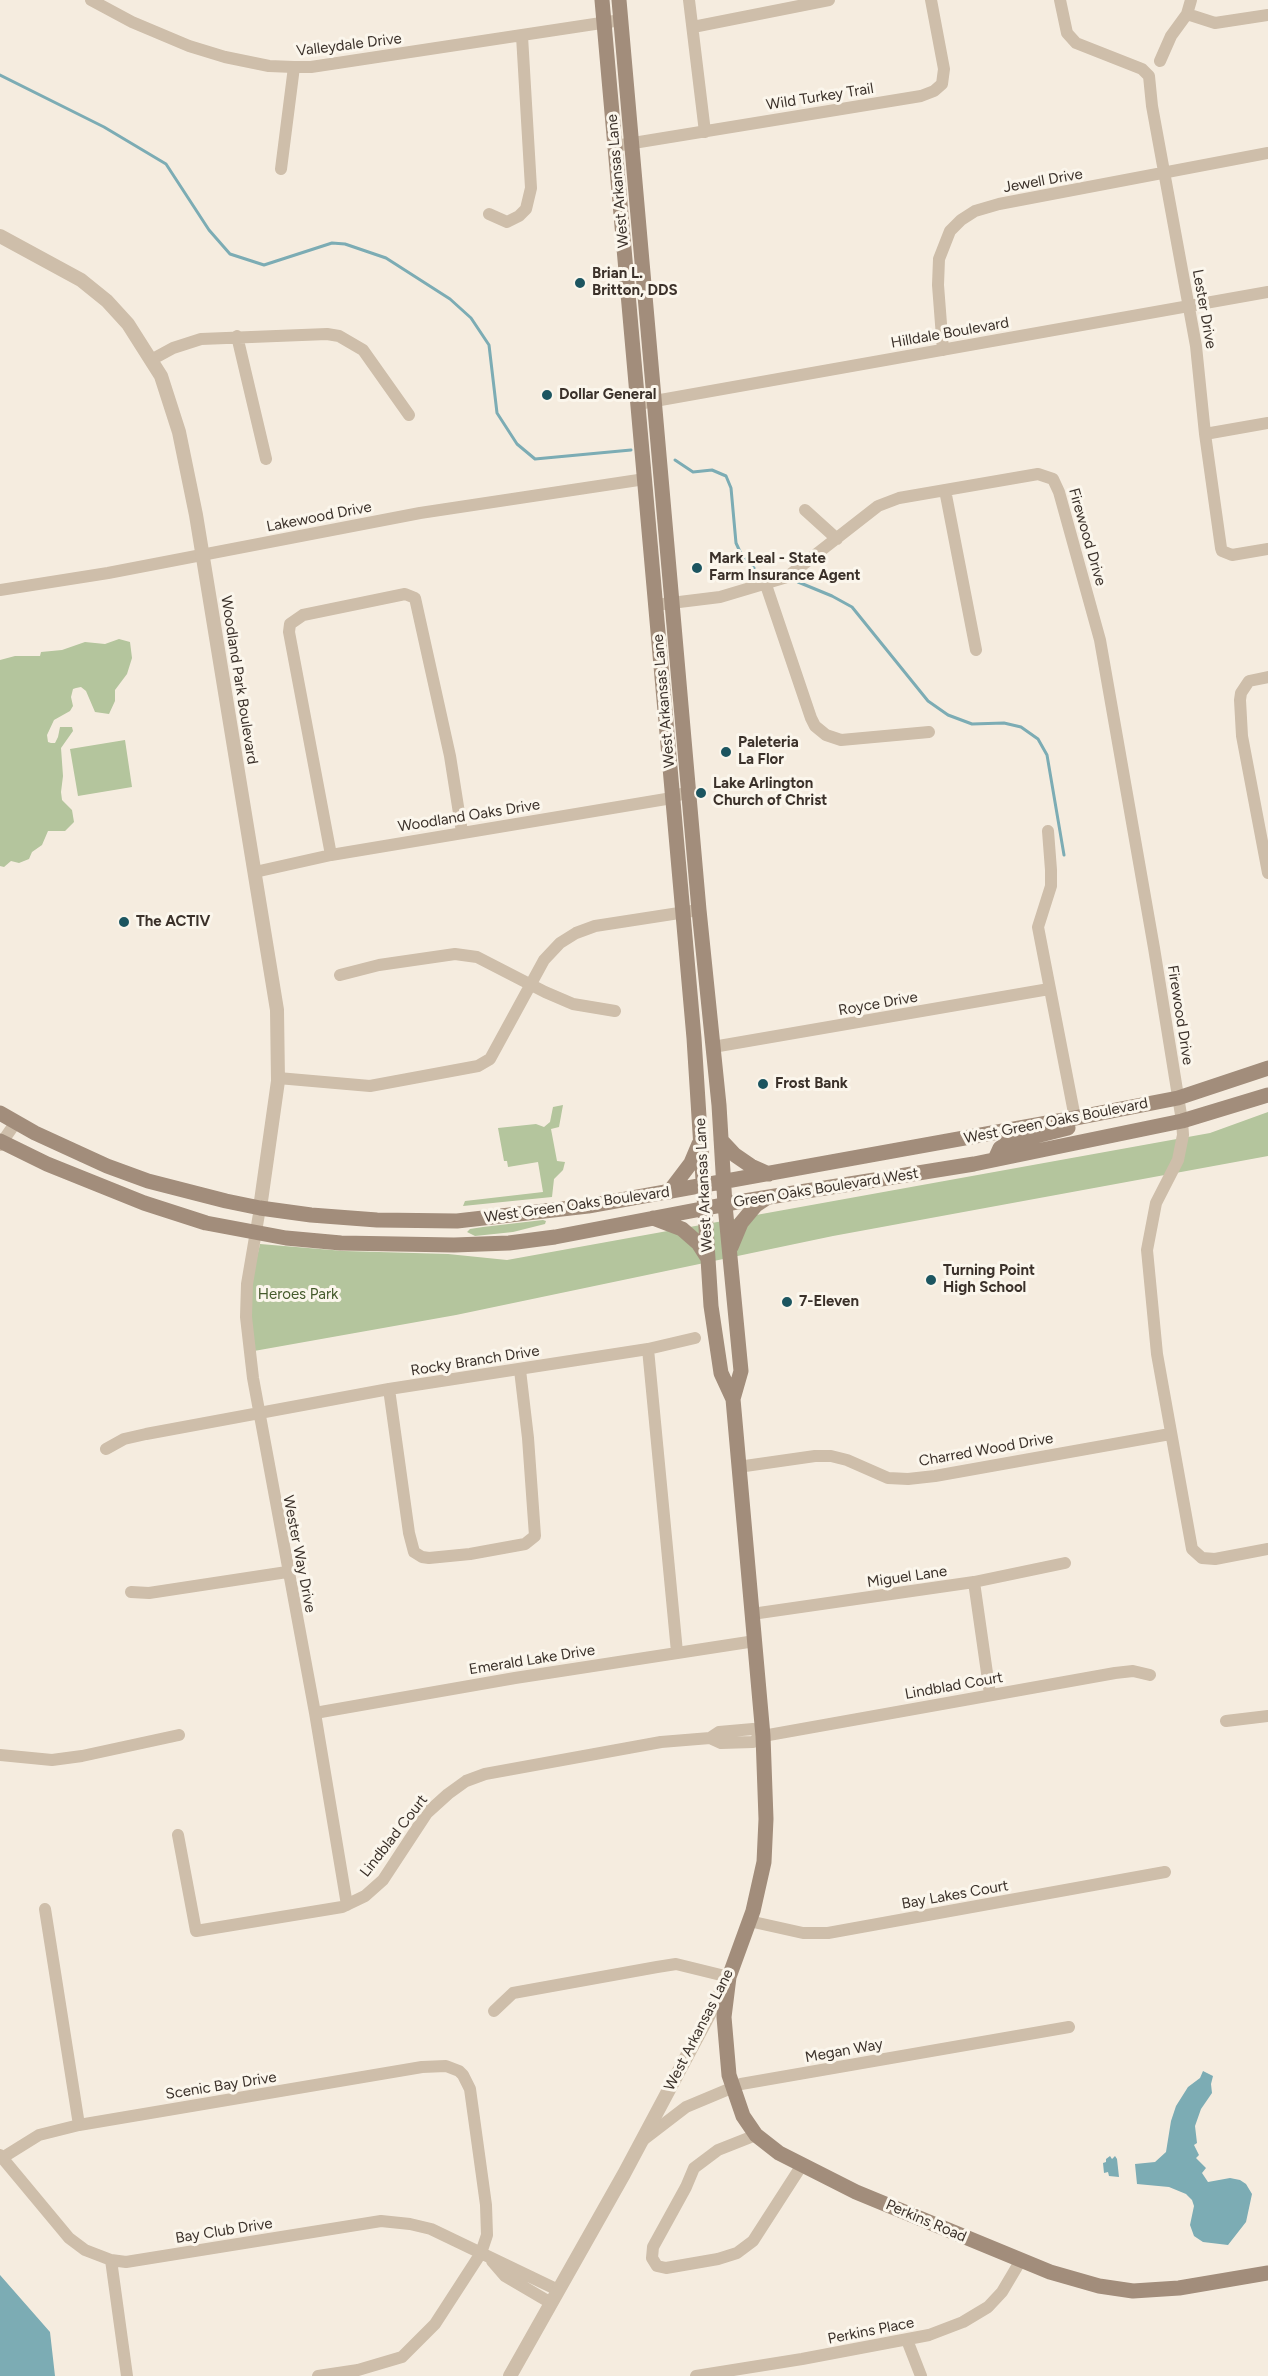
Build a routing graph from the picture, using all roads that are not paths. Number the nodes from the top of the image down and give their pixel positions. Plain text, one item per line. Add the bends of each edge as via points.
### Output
1 (91, 0) edge
2 (602, 0) edge
3 (619, 0) edge
4 (690, 0) edge
5 (829, 0) edge
6 (931, 0) edge
7 (1060, 0) edge
8 (1191, 0) edge
9 (1186, 14) junction
10 (1268, 15) edge
11 (621, 20) junction
12 (604, 22) junction
13 (693, 27) junction
14 (522, 36) junction
15 (1160, 61) dead end
16 (294, 67) junction
17 (705, 132) junction
18 (632, 143) junction
19 (615, 146) junction
20 (1268, 153) edge
21 (281, 169) dead end
22 (1165, 174) junction
23 (489, 214) dead end
24 (0, 236) edge
25 (1268, 292) edge
26 (1189, 307) junction
27 (237, 336) junction
28 (943, 350) junction
29 (151, 360) junction
30 (654, 401) junction
31 (638, 404) junction
32 (409, 415) dead end
33 (1268, 423) edge
34 (1205, 435) junction
35 (266, 459) dead end
36 (645, 479) junction
37 (945, 490) junction
38 (805, 510) dead end
39 (837, 538) junction
40 (1268, 549) edge
41 (202, 555) junction
42 (766, 585) junction
43 (0, 590) edge
44 (672, 603) junction
45 (656, 604) junction
46 (976, 650) dead end
47 (1268, 676) edge
48 (929, 732) dead end
49 (689, 790) junction
50 (672, 798) junction
51 (1263, 816) edge
52 (1048, 831) dead end
53 (462, 832) junction
54 (331, 855) junction
55 (255, 872) junction
56 (1268, 873) edge
57 (699, 910) junction
58 (682, 912) junction
59 (340, 975) dead end
60 (706, 979) junction
61 (689, 981) junction
62 (531, 985) junction
63 (1049, 989) junction
64 (615, 1011) dead end
65 (713, 1047) junction
66 (1268, 1068) edge
67 (278, 1078) junction
68 (1268, 1095) edge
69 (1178, 1098) junction
70 (0, 1113) edge
71 (1075, 1118) junction
72 (1182, 1121) junction
73 (16, 1122) junction
74 (721, 1140) junction
75 (700, 1141) junction
76 (1, 1142) edge
77 (995, 1159) junction
78 (769, 1174) junction
79 (724, 1182) junction
80 (705, 1185) junction
81 (669, 1192) junction
82 (766, 1198) junction
83 (725, 1205) junction
84 (260, 1208) junction
85 (705, 1208) junction
86 (653, 1218) junction
87 (457, 1221) junction
88 (254, 1233) junction
89 (454, 1245) junction
90 (730, 1256) junction
91 (708, 1260) junction
92 (695, 1338) dead end
93 (648, 1349) junction
94 (520, 1370) junction
95 (389, 1389) junction
96 (734, 1399) junction
97 (258, 1413) junction
98 (1170, 1434) junction
99 (106, 1449) dead end
100 (738, 1467) junction
101 (1268, 1549) edge
102 (1065, 1563) dead end
103 (287, 1572) junction
104 (974, 1582) junction
105 (130, 1592) dead end
106 (752, 1614) junction
107 (754, 1641) junction
108 (677, 1652) junction
109 (1150, 1675) dead end
110 (990, 1694) junction
111 (315, 1713) junction
112 (1268, 1716) edge
113 (1226, 1721) dead end
114 (179, 1735) dead end
115 (763, 1736) junction
116 (0, 1755) edge
117 (178, 1835) dead end
118 (1166, 1872) dead end
119 (347, 1905) junction
120 (45, 1909) dead end
121 (749, 1922) junction
122 (729, 1977) junction
123 (494, 2011) dead end
124 (1068, 2027) dead end
125 (733, 2087) junction
126 (79, 2125) junction
127 (756, 2135) junction
128 (640, 2142) junction
129 (1, 2156) edge
130 (802, 2165) junction
131 (485, 2255) junction
132 (111, 2260) junction
133 (1021, 2260) junction
134 (1268, 2273) edge
135 (558, 2290) junction
136 (551, 2303) junction
137 (907, 2340) junction
138 (514, 2375) edge
139 (127, 2376) edge
140 (318, 2376) edge
141 (696, 2376) edge
142 (921, 2376) edge

1 - 16 street, Valleydale Drive via 189,46 236,60
2 - 12 main road, West Arkansas Lane
3 - 11 main road, West Arkansas Lane
4 - 13 street
5 - 13 street
6 - 17 street, Wild Turkey Trail via 944,69 942,84 934,91
7 - 22 street, Lester Drive via 1067,33 1076,43 1142,69 1149,76
8 - 9 street
9 - 10 street via 1215,23
9 - 15 street
11 - 12 street, Valleydale Drive
11 - 18 main road, West Arkansas Lane
12 - 14 street, Valleydale Drive
12 - 19 main road, West Arkansas Lane
13 - 17 street
14 - 16 street, Valleydale Drive
14 - 23 street via 531,188 526,209 519,216 507,222
16 - 21 street
17 - 18 street, Wild Turkey Trail
18 - 19 street, Wild Turkey Trail
18 - 30 main road, West Arkansas Lane
19 - 31 main road, West Arkansas Lane
20 - 22 street, Jewell Drive
22 - 26 street, Lester Drive
22 - 28 street, Jewell Drive via 999,204 961,219 950,231 939,259
24 - 29 street, Woodland Park Boulevard via 81,280 107,301 128,324
25 - 26 street, Hilldale Boulevard
26 - 28 street, Hilldale Boulevard
26 - 34 street, Lester Drive
27 - 29 street via 184,343
27 - 32 street via 339,336 363,350
27 - 35 street
28 - 30 street, Hilldale Boulevard
29 - 41 street, Woodland Park Boulevard via 161,376 179,432
30 - 31 street, Hilldale Boulevard
30 - 44 main road, West Arkansas Lane
31 - 36 main road, West Arkansas Lane
33 - 34 street
34 - 40 street, Lester Drive via 1222,551 1232,555
36 - 41 street, Lakewood Drive via 420,513
36 - 45 main road, West Arkansas Lane
37 - 39 street via 878,506
37 - 46 street
37 - 69 street, Firewood Drive via 1038,474 1053,479 1059,492 1100,640
38 - 39 street
39 - 42 street via 787,577
41 - 43 street, Lakewood Drive
41 - 55 street, Woodland Park Boulevard
42 - 44 street via 720,597
42 - 48 street via 815,726 841,740
44 - 45 street
44 - 49 main road, West Arkansas Lane
45 - 50 main road, West Arkansas Lane
47 - 51 street via 1249,681 1240,700 1242,736
49 - 50 street, Woodland Oaks Drive
49 - 57 main road, West Arkansas Lane
50 - 53 street, Woodland Oaks Drive
50 - 58 main road, West Arkansas Lane
51 - 56 street
52 - 63 street via 1052,870 1038,927
53 - 54 street, Woodland Oaks Drive
53 - 54 street via 450,756 415,598 405,594 303,615 290,624
54 - 55 street, Woodland Oaks Drive
55 - 67 street, Woodland Park Boulevard via 277,1010
57 - 58 street
57 - 60 main road, West Arkansas Lane
58 - 61 main road, West Arkansas Lane
58 - 62 street via 595,926 576,933 544,960
59 - 62 street via 378,965 455,954 477,957
60 - 61 main road
60 - 65 main road, West Arkansas Lane
61 - 75 main road, West Arkansas Lane
62 - 64 street via 573,1004
62 - 67 street via 490,1059 478,1066 370,1086
63 - 65 street, Royce Drive
63 - 71 street
65 - 74 main road, West Arkansas Lane
66 - 69 main road, West Green Oaks Boulevard
67 - 84 street, Woodland Park Boulevard
68 - 72 main road, Green Oaks Boulevard West
69 - 71 main road, West Green Oaks Boulevard
69 - 72 street, Firewood Drive
70 - 73 main road, West Green Oaks Boulevard
71 - 77 main road via 1060,1131 1008,1143 1000,1148
71 - 78 main road, West Green Oaks Boulevard
72 - 77 main road, Green Oaks Boulevard West
72 - 98 street, Firewood Drive via 1184,1135 1178,1160 1156,1203 1147,1250
73 - 76 street
73 - 84 main road, West Green Oaks Boulevard via 107,1166 148,1181
74 - 78 main road via 735,1155
74 - 79 main road, West Arkansas Lane
75 - 80 main road, West Arkansas Lane
75 - 81 main road via 691,1163
76 - 88 main road, Green Oaks Boulevard West via 144,1203
77 - 82 main road, Green Oaks Boulevard West
78 - 79 main road, West Green Oaks Boulevard
79 - 80 main road, West Green Oaks Boulevard
79 - 83 main road, West Arkansas Lane
80 - 81 main road, West Green Oaks Boulevard
80 - 85 main road, West Arkansas Lane
81 - 87 main road, West Green Oaks Boulevard
82 - 83 main road, Green Oaks Boulevard West
82 - 90 main road via 741,1223
83 - 85 main road, Green Oaks Boulevard West
83 - 90 main road, West Arkansas Lane
84 - 87 main road, West Green Oaks Boulevard via 376,1220
84 - 88 street, Wester Way Drive
85 - 86 main road, Green Oaks Boulevard West
85 - 91 main road, West Arkansas Lane
86 - 89 main road, Green Oaks Boulevard West via 555,1237
86 - 91 main road via 682,1229 698,1243
87 - 89 main road
88 - 89 main road, Green Oaks Boulevard West via 341,1243
88 - 97 street, Wester Way Drive via 246,1317
90 - 96 main road, West Arkansas Lane via 741,1371
91 - 96 main road, West Arkansas Lane via 721,1374
92 - 93 street, Rocky Branch Drive
93 - 94 street, Rocky Branch Drive
93 - 108 street
94 - 95 street, Rocky Branch Drive
94 - 95 street via 535,1536 525,1544 470,1554 429,1558 416,1554 411,1544
95 - 97 street, Rocky Branch Drive
96 - 100 main road, West Arkansas Lane
97 - 99 street, Rocky Branch Drive via 124,1439
97 - 103 street, Wester Way Drive
98 - 100 street, Charred Wood Drive via 908,1479 888,1478 831,1456
98 - 101 street, Firewood Drive via 1192,1549 1202,1558 1215,1559
100 - 106 main road, West Arkansas Lane
102 - 104 street, Miguel Lane
103 - 105 street via 148,1593
103 - 111 street, Wester Way Drive
104 - 106 street, Miguel Lane
104 - 110 street
106 - 107 main road, West Arkansas Lane
107 - 108 street, Emerald Lake Drive
107 - 115 main road, West Arkansas Lane
108 - 111 street, Emerald Lake Drive
109 - 110 street, Lindblad Court via 1133,1671 1114,1673
110 - 115 street, Lindblad Court
111 - 119 street, Wester Way Drive
112 - 113 street
114 - 116 street via 52,1760
115 - 119 street, Lindblad Court via 753,1728 719,1732 710,1738 556,1760 466,1781 427,1813 383,1880
115 - 121 main road, West Arkansas Lane via 764,1862
117 - 119 street, Lindblad Court via 196,1931
118 - 121 street, Bay Lakes Court via 828,1933 802,1933
120 - 126 street
121 - 122 main road, West Arkansas Lane
122 - 123 street via 676,1964 513,1993
122 - 125 main road, Perkins Road via 724,2017
122 - 128 street, West Arkansas Lane
124 - 125 street, Megan Way
125 - 127 main road, Perkins Road via 743,2116
125 - 128 street, Megan Way via 686,2107
126 - 129 street, Scenic Bay Drive via 39,2135
126 - 131 street, Scenic Bay Drive via 422,2067 451,2068 464,2075 476,2124 487,2221
127 - 130 main road, Perkins Road
127 - 130 street via 718,2150 694,2168 653,2247 652,2258 657,2266 666,2268 737,2253 753,2241
128 - 135 street, West Arkansas Lane
129 - 132 street, Bay Club Drive via 69,2238 84,2250
130 - 133 main road, Perkins Road via 856,2192
131 - 132 street, Bay Club Drive via 430,2229 381,2222 126,2262
131 - 135 street, Bay Club Drive
131 - 136 street, Bay Club Drive via 505,2276
131 - 140 street via 435,2324 402,2357
132 - 139 street
133 - 134 main road, Perkins Road via 1099,2286 1133,2291 1179,2288
133 - 137 street, Perkins Place via 988,2307 963,2322
135 - 136 street, West Arkansas Lane
136 - 138 street, West Arkansas Lane
137 - 141 street, Perkins Place
137 - 142 street

